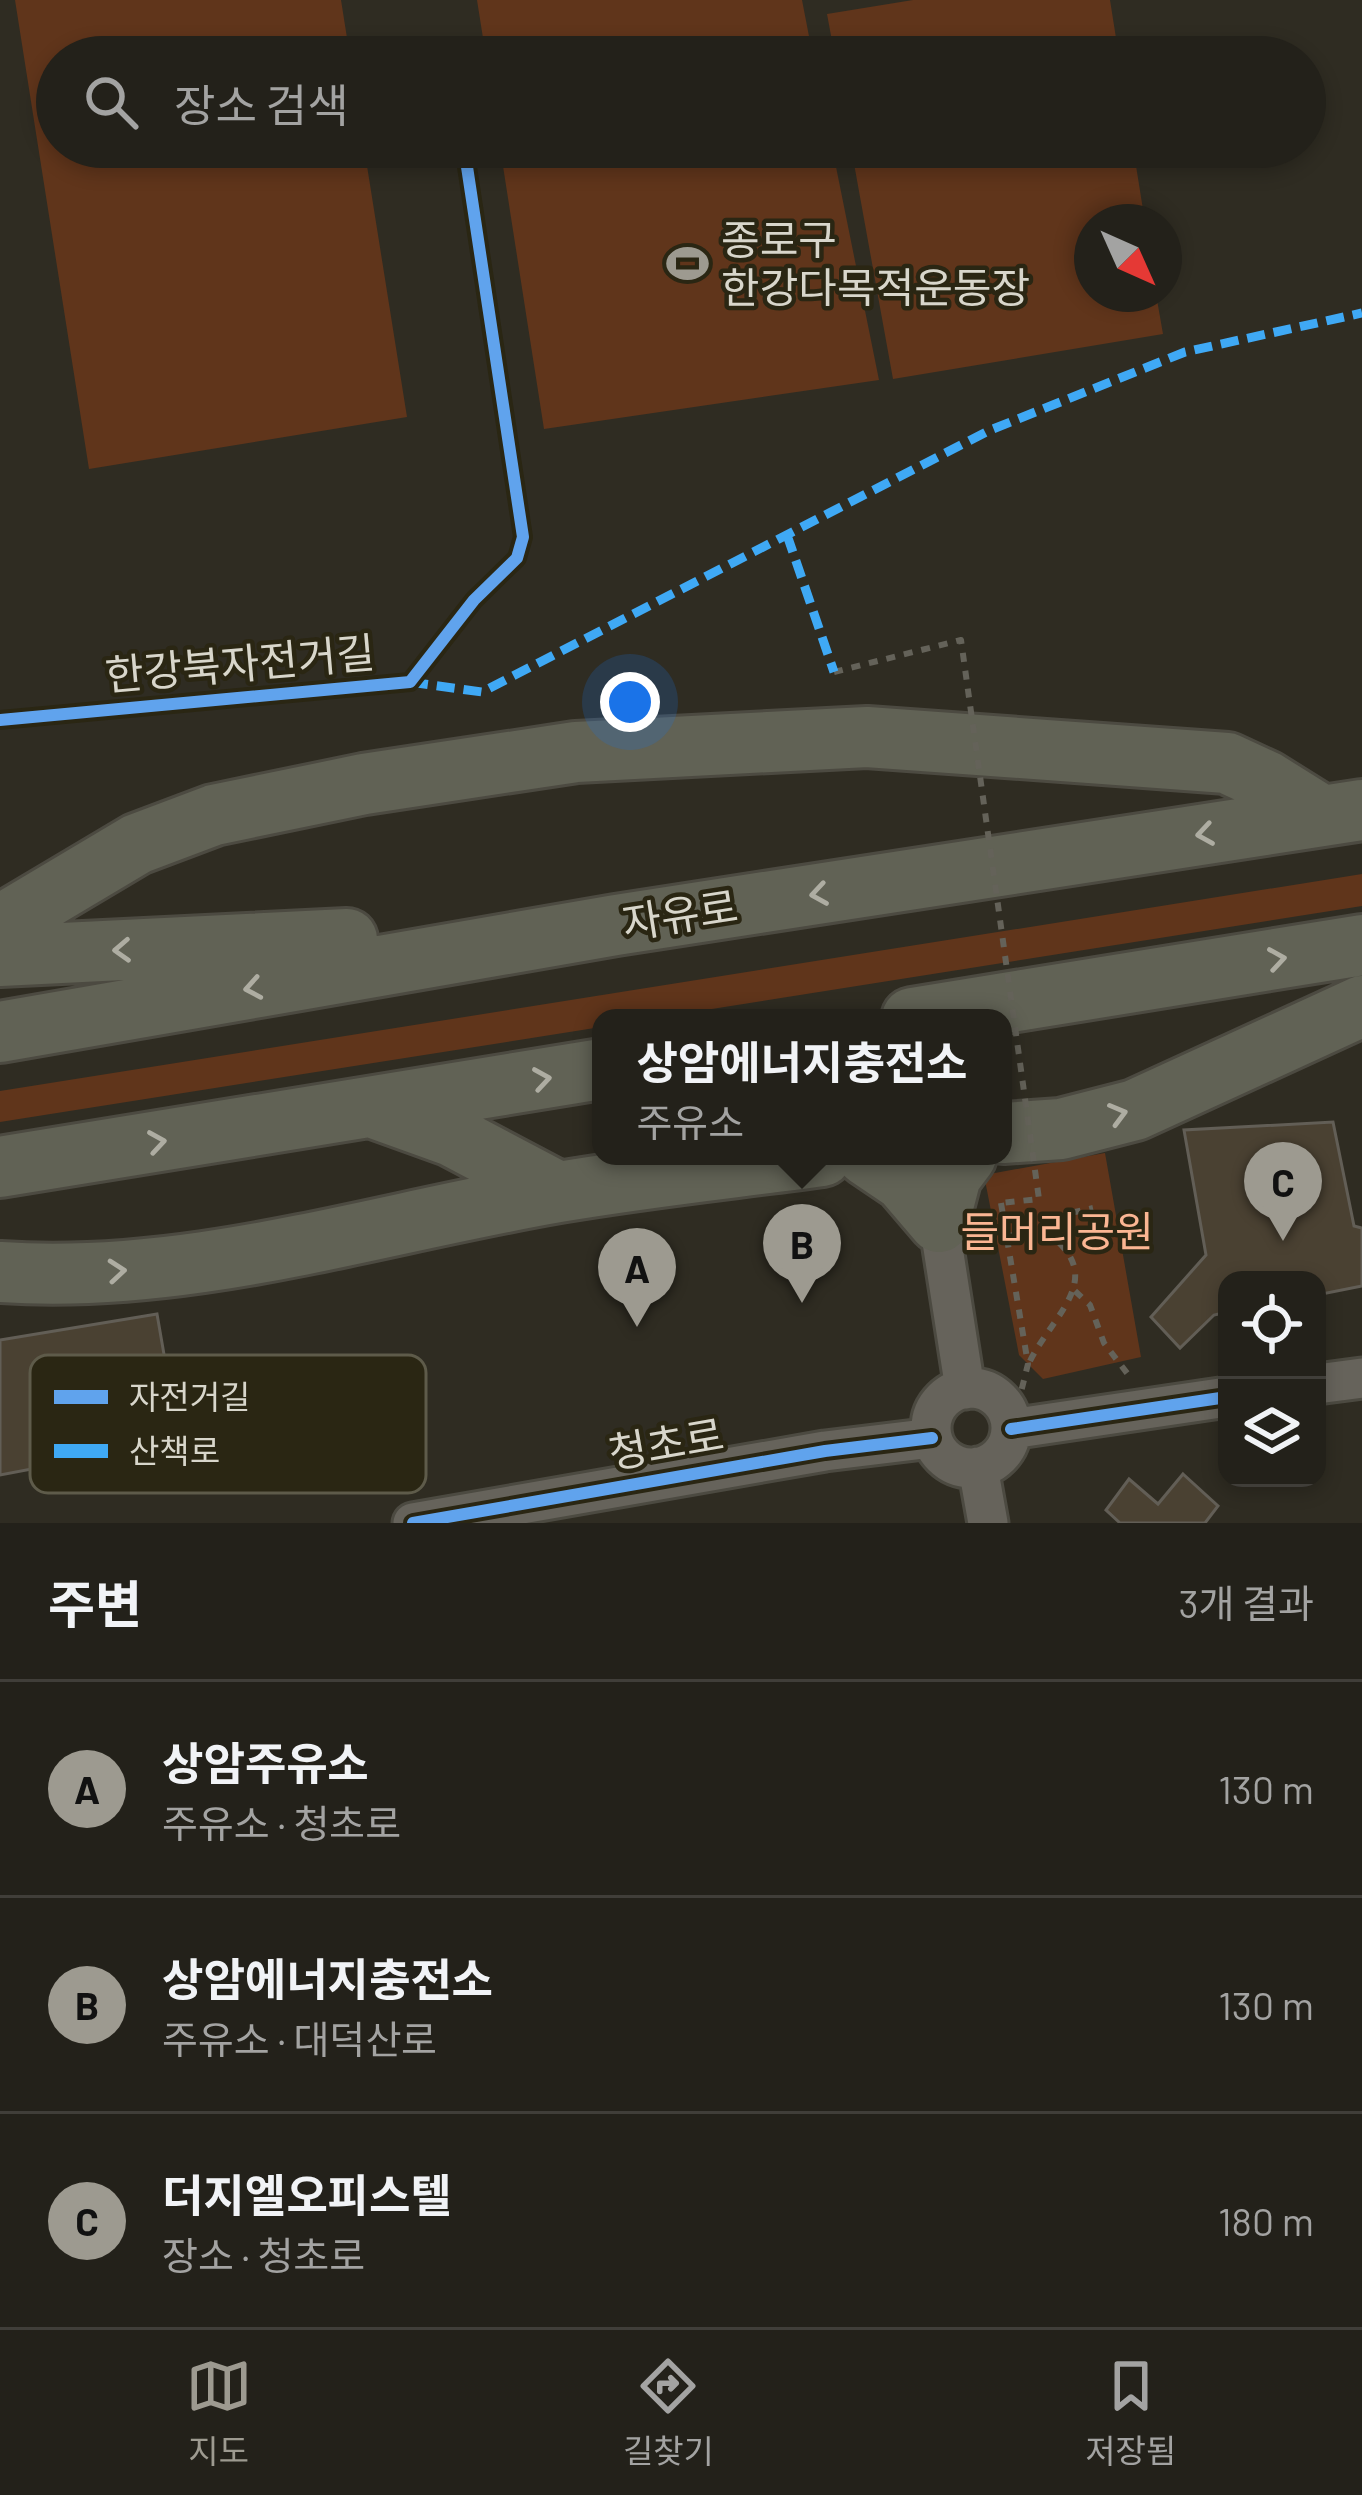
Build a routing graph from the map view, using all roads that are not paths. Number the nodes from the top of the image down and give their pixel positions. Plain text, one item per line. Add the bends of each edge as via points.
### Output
1 (1342, 813) edge
2 (616, 925) junction
3 (0, 931) edge
4 (1362, 945) edge
5 (0, 956) edge
6 (1362, 990) edge
7 (1077, 992) junction
8 (1362, 1006) edge
9 (970, 1009) edge
10 (0, 1032) edge
11 (592, 1070) edge
12 (372, 1107) junction
13 (1012, 1132) edge
14 (756, 1165) edge
15 (881, 1165) edge
16 (959, 1165) edge
17 (0, 1167) edge
18 (558, 1192) junction
19 (939, 1222) junction
20 (0, 1273) edge
21 (1362, 1378) edge
22 (1326, 1383) edge
23 (965, 1389) junction
24 (1218, 1398) edge
25 (1016, 1412) junction
26 (932, 1438) junction
27 (978, 1467) junction
28 (413, 1523) edge
29 (988, 1523) edge

1 -> 2 highway, 자유로
1 - 3 highway via 1227,763 867,737 576,752 214,815 137,844
2 -> 5 highway
2 -> 10 highway, 자유로
7 -> 4 highway
6 - 7 highway via 1166,1012
7 - 9 highway
13 -> 8 highway via 1136,1110
12 -> 11 highway
17 -> 12 highway
12 - 18 highway via 452,1136
14 - 18 highway
15 - 19 highway
16 - 19 highway
20 -> 18 highway via 206,1264
19 - 23 street
21 - 22 street
23 - 25 street via 992,1394
23 - 26 street via 942,1400
24 - 25 street
25 - 27 street via 1001,1454
26 - 27 street via 955,1465
26 - 28 street, 청초로
27 - 29 street

